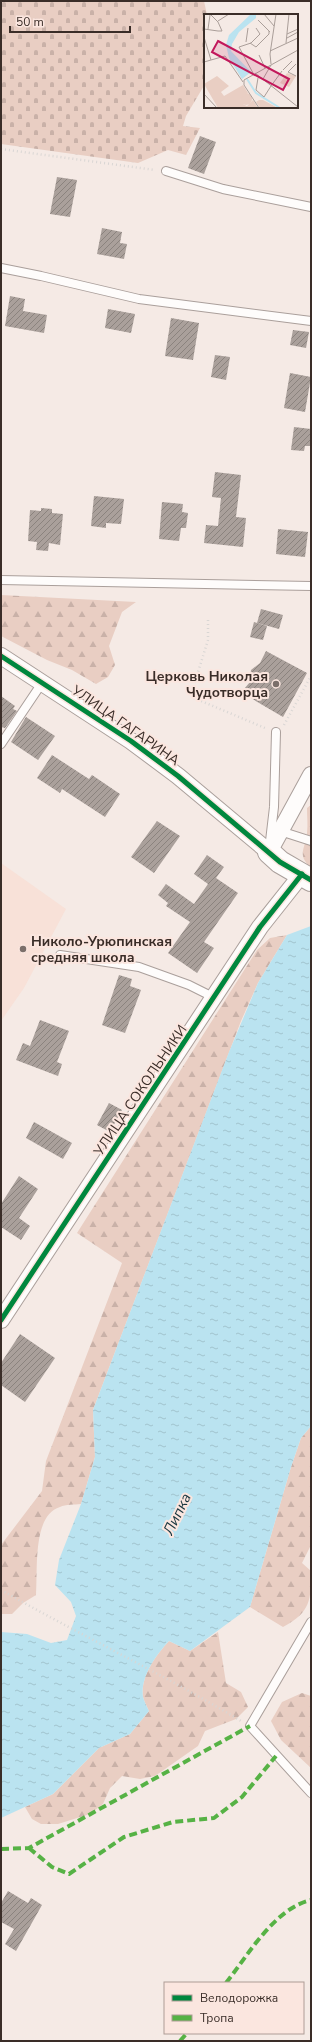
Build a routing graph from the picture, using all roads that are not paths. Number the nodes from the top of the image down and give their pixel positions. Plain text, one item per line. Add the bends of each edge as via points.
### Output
1 (166, 171) road end
2 (311, 206) edge
3 (1, 268) edge
4 (311, 321) edge
5 (1, 580) edge
6 (311, 586) edge
7 (1, 656) edge
8 (42, 683) junction
9 (276, 732) road end
10 (1, 744) edge
11 (311, 775) edge
12 (280, 831) junction
13 (311, 841) edge
14 (268, 852) junction
15 (306, 877) edge
16 (60, 955) dead end
17 (215, 998) junction
18 (1, 1320) edge
19 (311, 1622) edge
20 (311, 1793) edge

1 - 2 lane via 223,189
3 - 4 lane via 139,299
5 - 6 lane
7 - 8 street, УЛИЦА ГАГАРИНА
8 - 10 lane
8 - 14 street, УЛИЦА ГАГАРИНА via 131,741 178,776
9 - 14 lane via 274,807
11 - 12 street
12 - 13 lane
12 - 14 street
14 - 15 street
15 - 17 street, УЛИЦА СОКОЛЬНИКИ via 260,928
16 - 17 lane via 139,967 189,985
17 - 18 street, УЛИЦА СОКОЛЬНИКИ
19 - 20 lane via 250,1726

